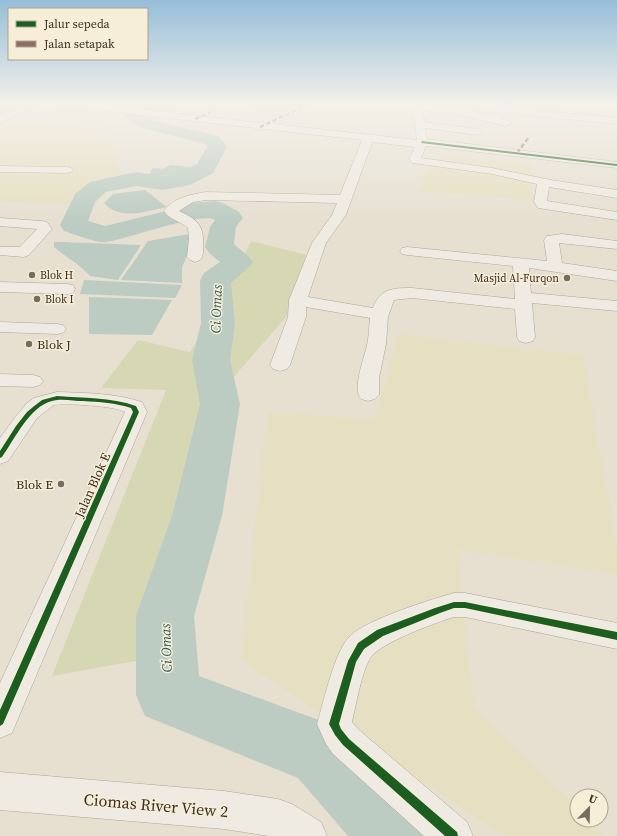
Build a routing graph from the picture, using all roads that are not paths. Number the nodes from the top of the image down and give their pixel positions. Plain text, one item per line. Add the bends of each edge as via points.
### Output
1 (366, 143) edge
2 (421, 143) joint
3 (524, 143) edge
4 (517, 153) junction
5 (617, 165) edge
6 (574, 167) dead end
7 (0, 169) edge
8 (67, 170) dead end
9 (543, 183) junction
10 (572, 187) junction
11 (617, 194) edge
12 (344, 199) junction
13 (617, 216) edge
14 (0, 222) edge
15 (617, 245) edge
16 (0, 251) edge
17 (407, 251) dead end
18 (195, 257) dead end
19 (522, 262) junction
20 (555, 266) junction
21 (615, 279) edge
22 (0, 287) edge
23 (68, 289) dead end
24 (298, 300) junction
25 (524, 301) junction
26 (617, 306) edge
27 (380, 314) junction
28 (0, 327) edge
29 (57, 329) dead end
30 (526, 337) dead end
31 (280, 365) dead end
32 (0, 380) edge
33 (33, 381) dead end
34 (368, 395) dead end
35 (0, 456) edge
36 (617, 636) edge
37 (0, 721) edge
38 (0, 791) edge
39 (308, 836) edge
40 (453, 836) edge

1 - 12 street
2 - 4 street
2 - 9 street via 415,159 417,161 492,171
3 - 4 street
4 - 5 street
6 - 10 street
7 - 8 street
9 - 10 street
9 - 13 street via 540,202 543,206
10 - 11 street
12 - 18 street via 206,196 189,199 171,210 193,224 196,231
12 - 24 street via 339,215 319,243
14 - 16 street via 35,223 45,229 24,252
15 - 20 street via 552,239 550,240
17 - 19 street
19 - 20 street
19 - 25 street
20 - 21 street
22 - 23 street
24 - 27 street
24 - 31 street via 297,318
25 - 26 street
25 - 27 street via 399,293 388,296
25 - 30 street
27 - 34 street via 378,344 369,378
28 - 29 street
32 - 33 street
35 - 37 street, Jalan Blok E via 31,412 48,400 57,398 126,403 134,407 136,412
36 - 40 street via 480,607 454,605 380,633 361,646 352,661 334,724 346,742
38 - 39 street, Ciomas River View 2 via 224,810 278,818

